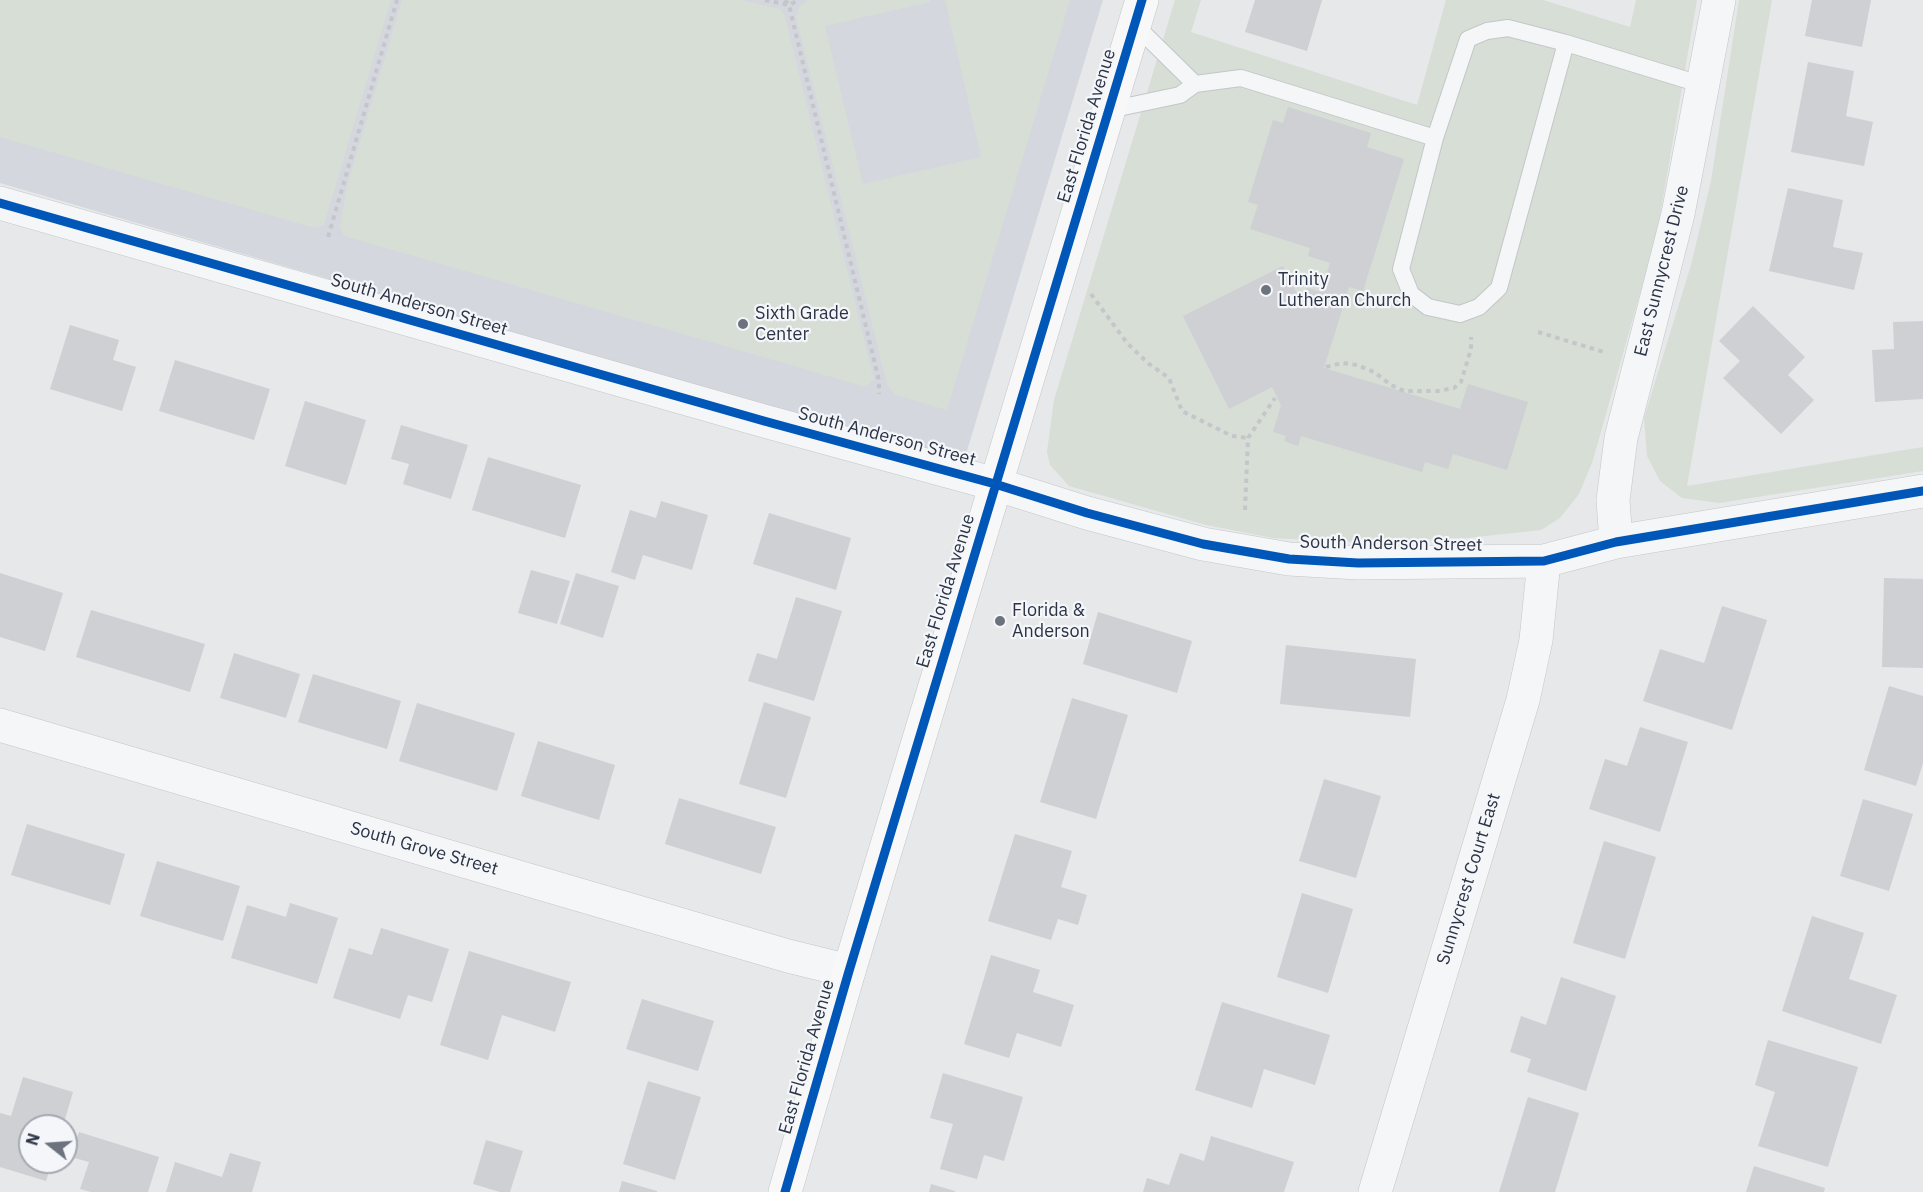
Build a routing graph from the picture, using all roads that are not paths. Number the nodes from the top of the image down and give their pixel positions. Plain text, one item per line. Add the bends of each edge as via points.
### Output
1 (1719, 0) edge
2 (1138, 13) edge
3 (1566, 43) junction
4 (1195, 84) junction
5 (1703, 86) junction
6 (1109, 110) junction
7 (1435, 138) junction
8 (0, 203) edge
9 (995, 484) junction
10 (1923, 491) edge
11 (1616, 542) junction
12 (1544, 561) junction
13 (0, 725) edge
14 (849, 971) junction
15 (785, 1192) edge
16 (1375, 1192) edge

1 - 5 street, East Sunnycrest Drive
2 - 4 lane
2 - 6 main road, East Florida Avenue
3 - 5 lane
3 - 7 lane via 1508,28 1468,39
3 - 7 lane via 1499,288 1479,307 1460,314 1428,308 1411,294 1401,269
4 - 6 lane via 1180,95
4 - 7 lane via 1241,78
5 - 11 street, East Sunnycrest Drive via 1678,214 1621,438 1615,482
6 - 9 main road, East Florida Avenue
8 - 9 street, South Anderson Street
9 - 12 street, South Anderson Street via 1203,544 1289,559 1358,563
9 - 14 main road, East Florida Avenue
10 - 11 street, South Anderson Street
11 - 12 street, South Anderson Street
12 - 16 street, Sunnycrest Court East via 1536,640 1523,700
13 - 14 street, South Grove Street
14 - 15 main road, East Florida Avenue

